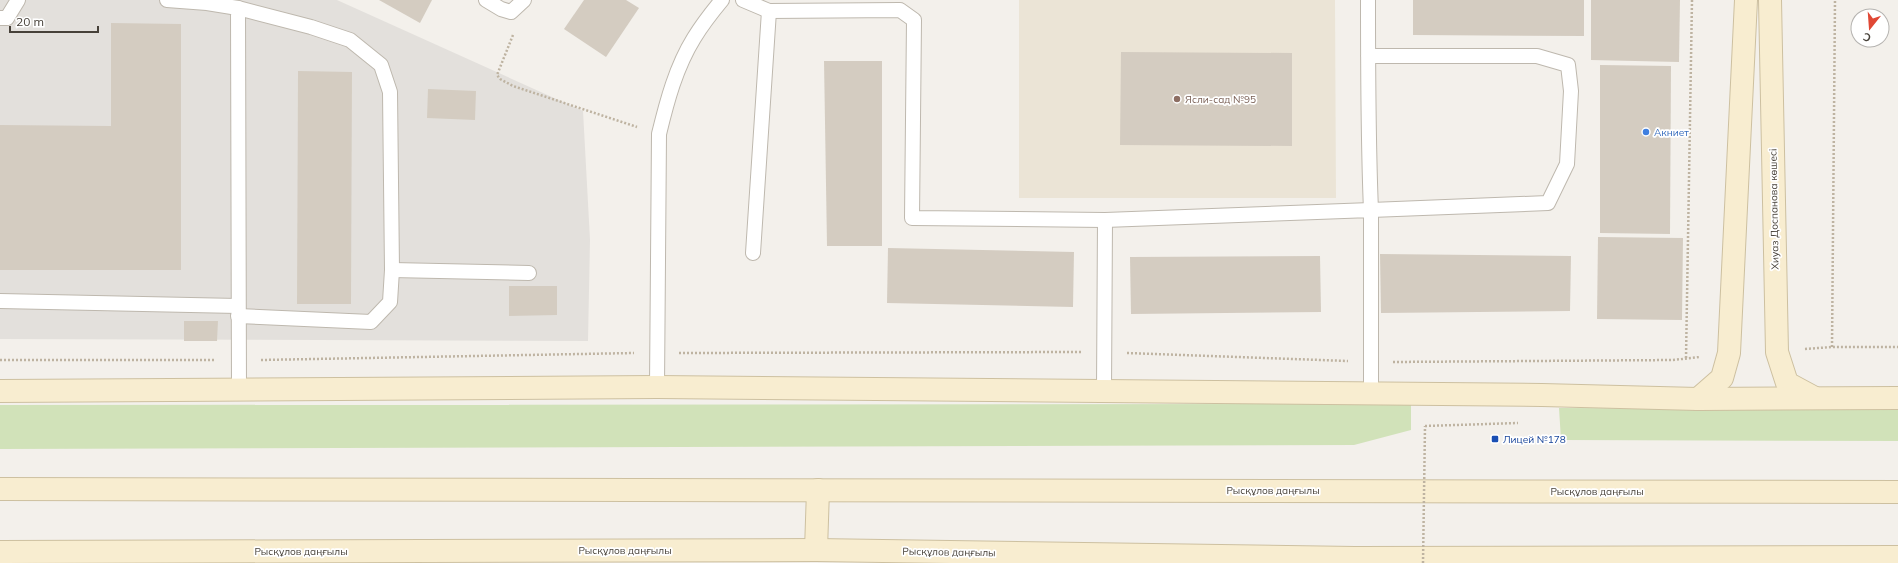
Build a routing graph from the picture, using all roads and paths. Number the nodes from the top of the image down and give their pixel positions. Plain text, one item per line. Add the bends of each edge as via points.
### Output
1 (18, 0) edge
2 (167, 0) edge
3 (486, 0) edge
4 (722, 0) edge
5 (744, 0) edge
6 (1368, 0) edge
7 (1692, 0) edge
8 (1746, 0) edge
9 (1770, 0) edge
10 (1835, 0) edge
11 (521, 4) edge
12 (238, 8) junction
13 (769, 11) junction
14 (0, 18) edge
15 (1368, 56) junction
16 (659, 134) junction
17 (1372, 210) junction
18 (1105, 220) junction
19 (753, 253) dead end
20 (392, 270) junction
21 (529, 273) dead end
22 (0, 301) edge
23 (238, 311) junction
24 (1832, 346) junction
25 (1898, 347) edge
26 (1104, 352) junction
27 (1777, 352) junction
28 (658, 353) junction
29 (1729, 353) junction
30 (1686, 358) junction
31 (0, 360) edge
32 (239, 360) junction
33 (1371, 362) junction
34 (657, 386) junction
35 (239, 390) junction
36 (0, 391) edge
37 (1104, 391) junction
38 (1371, 393) junction
39 (1816, 398) junction
40 (1898, 398) edge
41 (1698, 399) junction
42 (1524, 423) dead end
43 (0, 489) edge
44 (818, 490) junction
45 (1898, 492) edge
46 (816, 550) junction
47 (0, 552) edge
48 (1898, 557) edge
49 (1355, 558) junction
50 (1392, 563) edge
51 (1423, 563) edge

1 - 14 lane via 7,18
2 - 12 lane
3 - 11 lane via 500,9 512,12
4 - 16 lane via 694,38 680,64 667,100
5 - 13 lane
6 - 15 lane
7 - 30 path
8 - 29 main road
9 - 27 main road, Хиуаз Доспанова көшесі
10 - 24 path
11 - 16 path via 518,24 497,75 500,80
12 - 20 lane via 350,40 381,65 390,92
12 - 23 lane
13 - 18 lane via 900,10 914,20 912,218
13 - 19 lane
15 - 17 lane via 1368,154
15 - 17 lane via 1536,56 1568,65 1571,91 1567,164 1548,203
16 - 28 lane
17 - 18 lane
17 - 33 lane
18 - 26 lane
20 - 21 lane
20 - 23 lane via 390,302 371,322
22 - 23 lane
23 - 32 lane
24 - 25 path
24 - 27 path
26 - 28 path
26 - 33 path
26 - 37 lane
27 - 39 main road, Хиуаз Доспанова көшесі via 1787,383
28 - 32 path
28 - 34 lane
29 - 30 path
29 - 41 main road via 1722,378
30 - 33 path
31 - 32 path
32 - 35 lane
33 - 38 lane
34 - 35 main road
34 - 37 main road
35 - 36 main road
37 - 38 main road
38 - 41 main road
39 - 40 main road
39 - 41 main road
42 - 51 path, bridge via 1425,426
43 - 44 main road, Рысқұлов даңғылы
44 - 45 main road, Рысқұлов даңғылы
44 - 46 main road
46 - 47 main road, Рысқұлов даңғылы
46 - 49 main road, Рысқұлов даңғылы
48 - 49 main road, Рысқұлов даңғылы
49 - 50 main road

